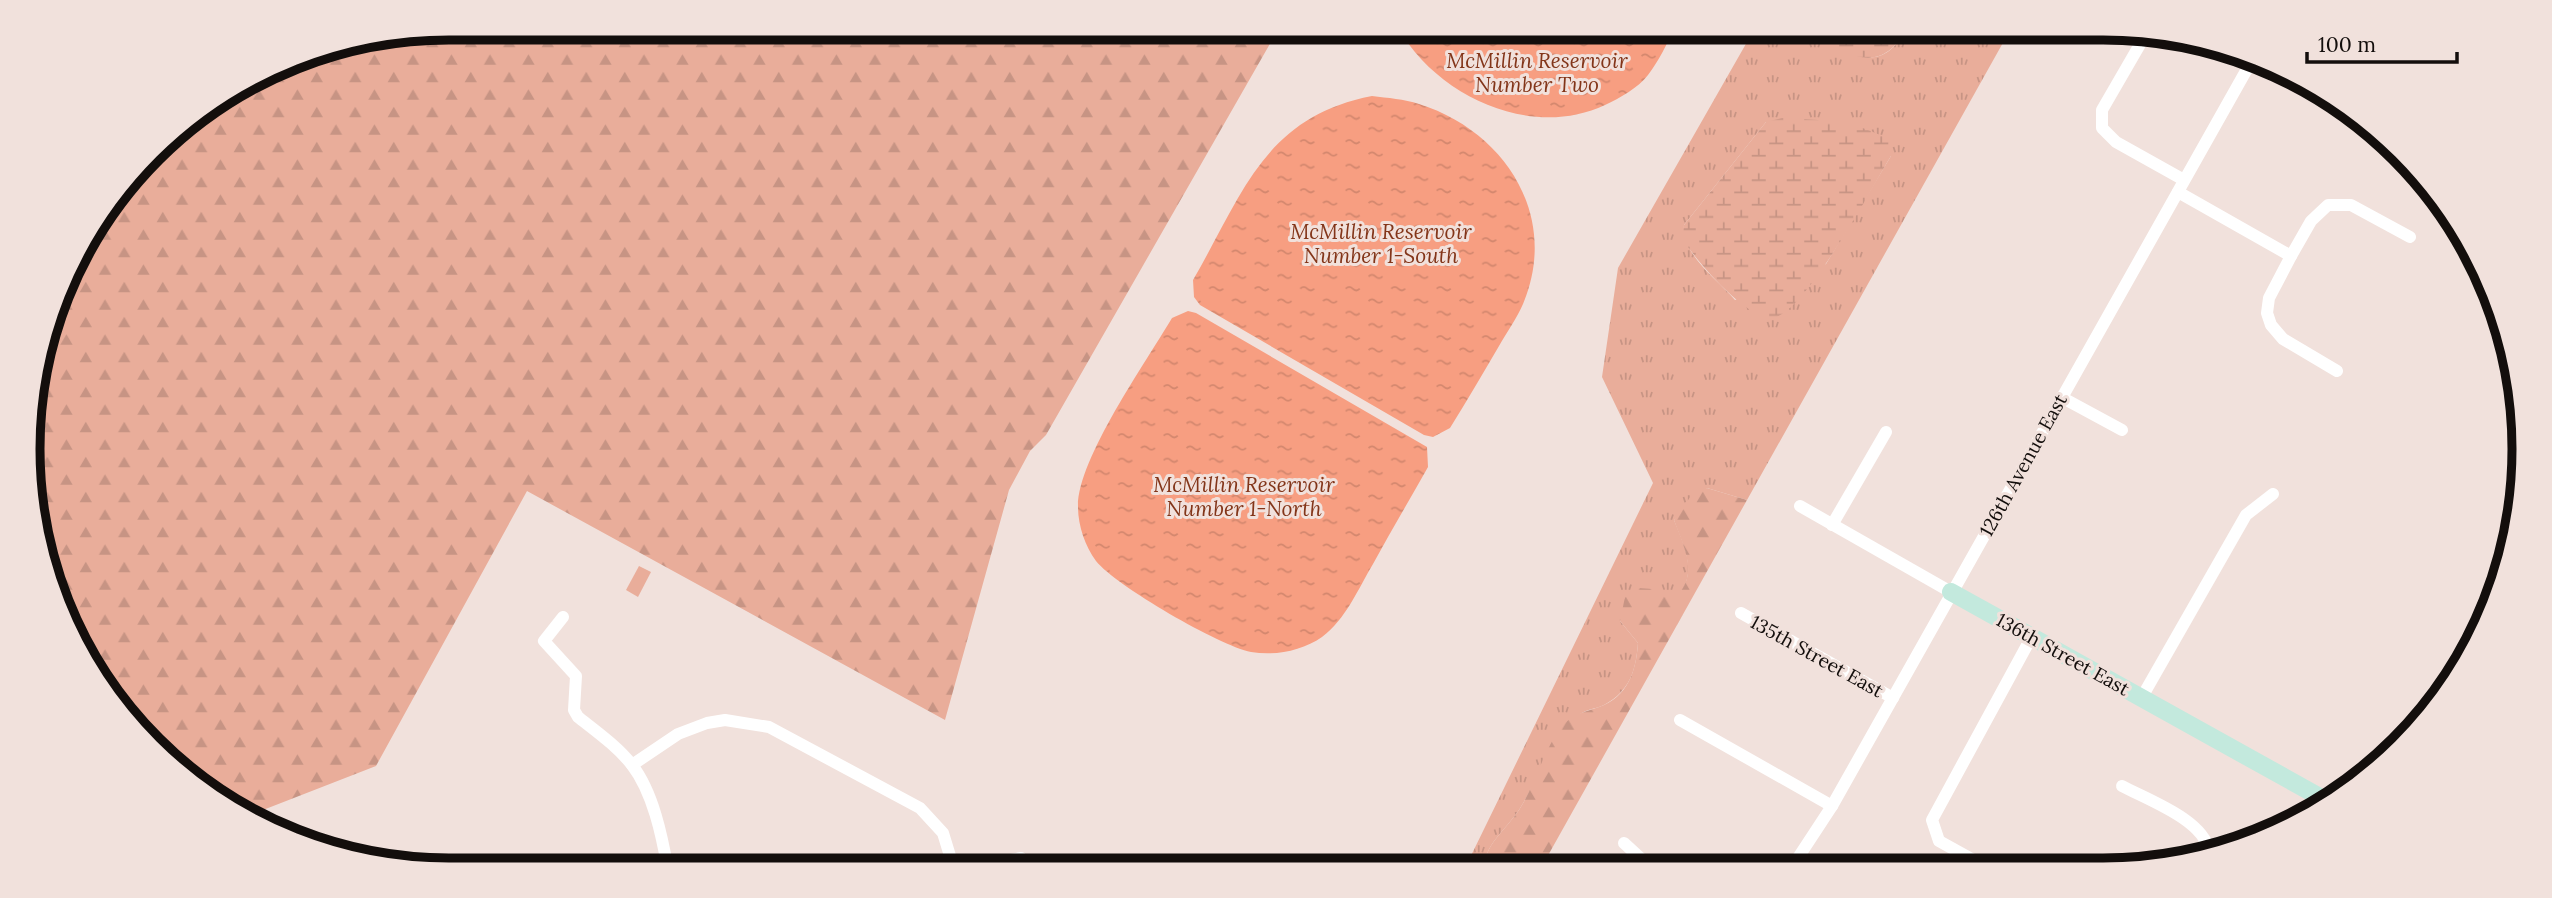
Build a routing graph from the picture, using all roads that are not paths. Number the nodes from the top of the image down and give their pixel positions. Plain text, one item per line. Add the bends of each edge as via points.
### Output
1 (2141, 42) edge
2 (2248, 67) edge
3 (2184, 180) junction
4 (2178, 192) junction
5 (2410, 237) dead end
6 (2291, 256) junction
7 (2337, 371) dead end
8 (2061, 397) junction
9 (2122, 430) dead end
10 (1886, 432) dead end
11 (2273, 494) dead end
12 (1800, 506) dead end
13 (1832, 525) junction
14 (1951, 592) junction
15 (1741, 613) dead end
16 (563, 617) dead end
17 (2032, 636) junction
18 (2142, 697) junction
19 (1893, 698) junction
20 (1680, 720) dead end
21 (632, 765) junction
22 (2122, 786) dead end
23 (2318, 796) edge
24 (1832, 806) junction
25 (1624, 843) dead end
26 (2207, 845) edge
27 (666, 858) edge
28 (951, 858) edge
29 (1640, 858) edge
30 (1798, 858) edge
31 (1970, 858) edge

1 - 3 street via 2102,110 2101,124 2116,142
2 - 3 street, 126th Avenue East
3 - 4 street, 126th Avenue East
4 - 6 street
4 - 8 street, 126th Avenue East
5 - 6 street via 2346,204 2328,205 2317,212
6 - 7 street via 2267,304 2269,320 2276,332
8 - 9 street
8 - 14 street, 126th Avenue East
10 - 13 street
11 - 18 street via 2246,515
12 - 13 street, 136th Street East
13 - 14 street, 136th Street East
14 - 17 street, 136th Street East
14 - 19 street, 126th Avenue East
15 - 19 street, 135th Street East
16 - 21 street via 544,640 576,676 574,710
17 - 18 street, 136th Street East
17 - 31 street via 1934,812 1933,828 1939,841
18 - 23 street, 136th Street East
19 - 24 street, 126th Avenue East
20 - 24 street
21 - 27 street via 661,833
21 - 28 street via 678,734 707,723 739,721 769,727 920,808 943,834
22 - 26 street via 2192,824
24 - 30 street, 126th Avenue East
25 - 29 street

